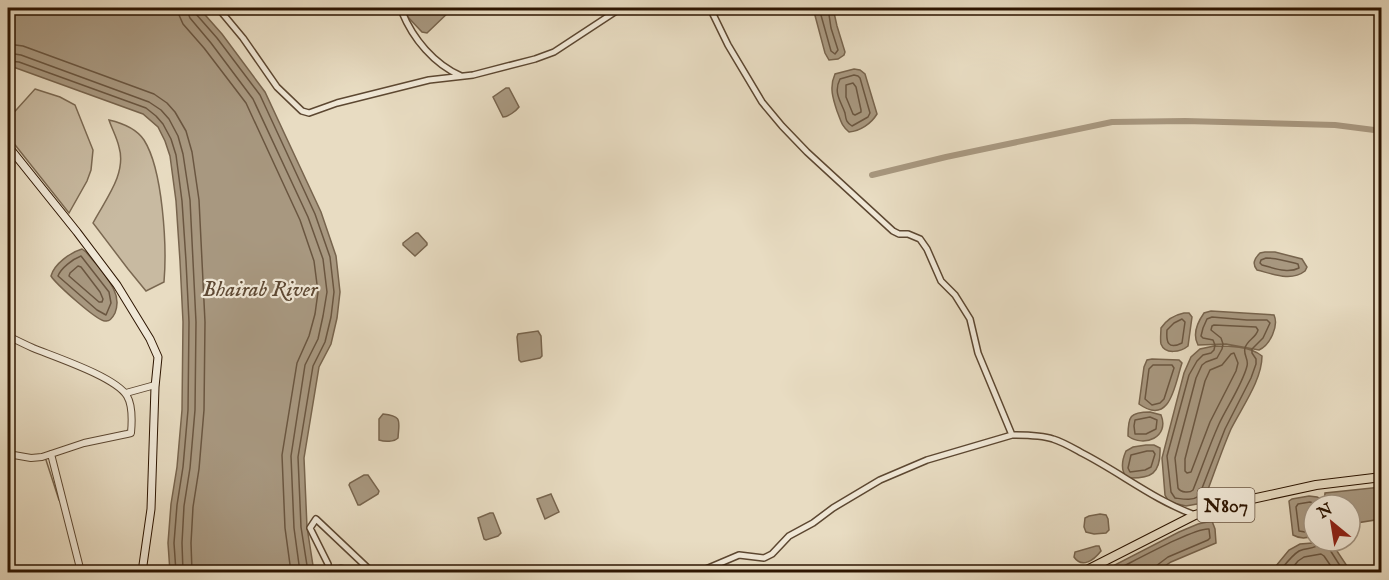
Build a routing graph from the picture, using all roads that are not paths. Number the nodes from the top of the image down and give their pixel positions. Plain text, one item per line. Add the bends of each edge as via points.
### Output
1 (218, 8) edge
2 (406, 8) edge
3 (621, 8) edge
4 (710, 8) edge
5 (462, 76) junction
6 (8, 146) edge
7 (8, 336) edge
8 (155, 385) junction
9 (126, 393) junction
10 (1012, 435) junction
11 (8, 454) edge
12 (51, 454) junction
13 (1382, 477) edge
14 (1195, 514) junction
15 (81, 573) edge
16 (142, 573) edge
17 (329, 573) edge
18 (372, 573) edge
19 (699, 573) edge
20 (1083, 573) edge

1 - 5 street via 277,87 305,112 429,80
2 - 5 street via 402,12 406,21 434,58
3 - 5 street via 554,52
4 - 10 street via 756,93 782,126 892,231 920,239 941,281 970,319 978,353
6 - 8 main road via 123,294 158,357
7 - 9 street via 88,370
8 - 9 street
8 - 16 main road via 151,509
9 - 12 street via 131,405 130,433
10 - 14 street via 1053,438 1154,497
10 - 19 street via 927,459 880,480 789,536 764,558 739,555
11 - 12 street via 31,458
12 - 15 street
13 - 14 highway, N807 via 1316,485
14 - 20 highway, N807
17 - 18 street via 310,528 316,519

